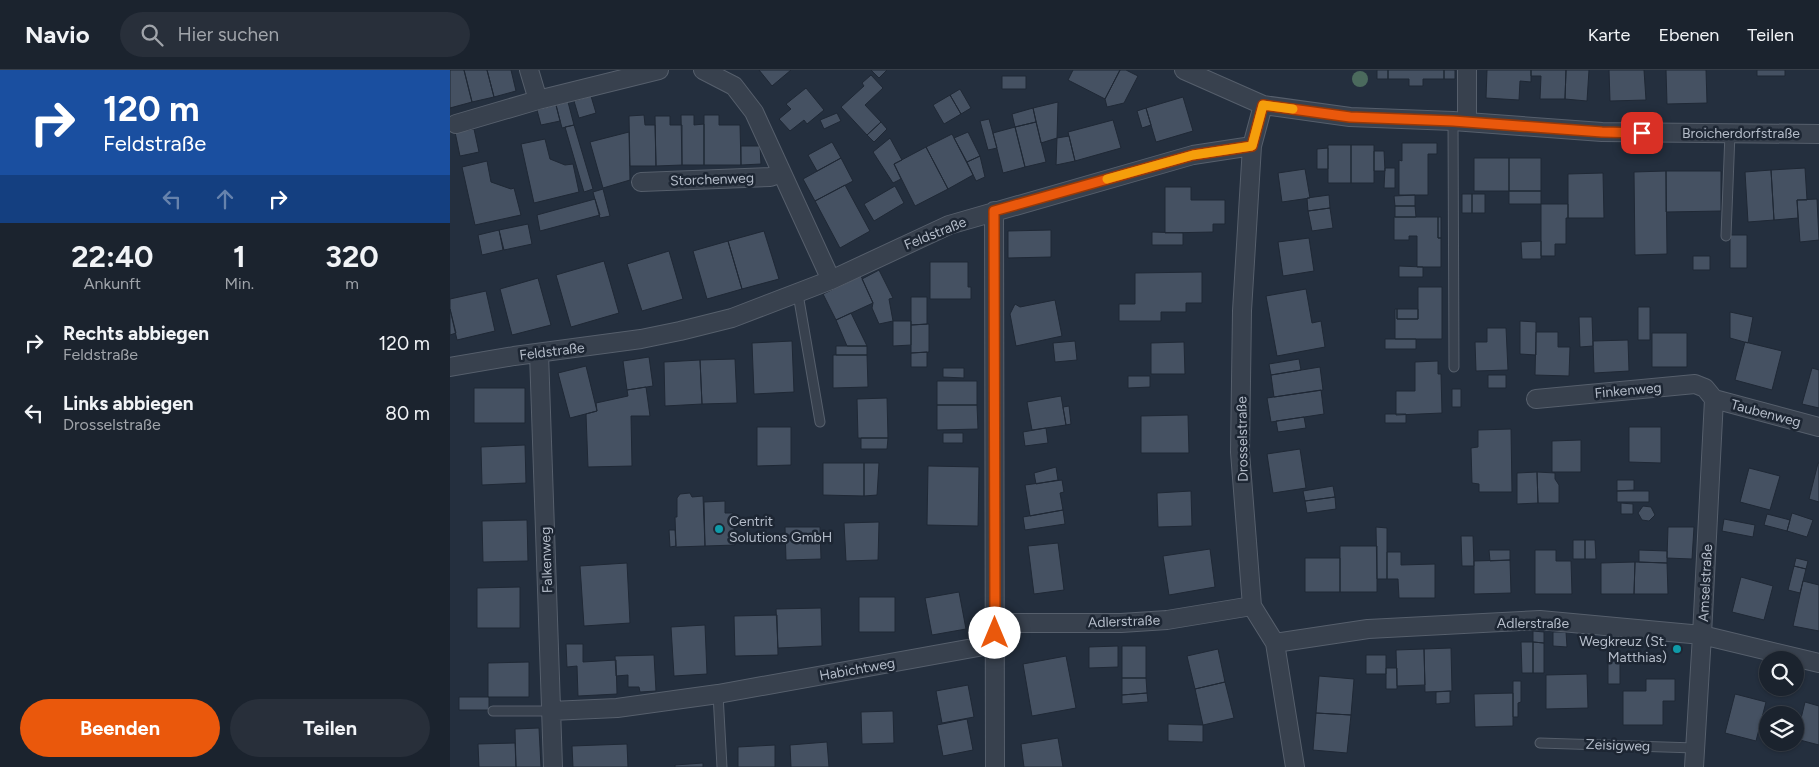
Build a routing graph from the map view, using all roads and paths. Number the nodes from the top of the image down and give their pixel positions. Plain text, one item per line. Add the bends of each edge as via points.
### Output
1 (529, 70) edge
2 (659, 70) edge
3 (703, 70) edge
4 (1184, 70) edge
5 (1467, 70) edge
6 (538, 100) junction
7 (1263, 105) junction
8 (1460, 122) junction
9 (456, 124) dead end
10 (1730, 133) junction
11 (1819, 134) edge
12 (1252, 146) junction
13 (782, 173) junction
14 (640, 182) dead end
15 (994, 211) junction
16 (1726, 236) dead end
17 (831, 280) junction
18 (798, 294) junction
19 (539, 353) junction
20 (450, 367) edge
21 (1454, 367) dead end
22 (1536, 399) dead end
23 (1714, 399) junction
24 (820, 422) dead end
25 (1819, 427) edge
26 (1252, 606) junction
27 (996, 623) junction
28 (1702, 635) junction
29 (1275, 643) junction
30 (995, 644) junction
31 (1819, 663) edge
32 (718, 694) junction
33 (551, 710) junction
34 (493, 711) dead end
35 (1540, 743) dead end
36 (1695, 748) junction
37 (552, 767) edge
38 (722, 767) edge
39 (995, 767) edge
40 (1294, 767) edge
41 (1694, 767) edge

1 - 6 street
2 - 6 street
3 - 13 street via 728,82 747,101
4 - 7 street, Broicherdorfstraße
5 - 8 street
6 - 9 street
7 - 8 street, Broicherdorfstraße via 1350,117
7 - 12 street, Drosselstraße
8 - 10 street, Broicherdorfstraße via 1602,132
8 - 21 lane
10 - 11 street, Broicherdorfstraße
10 - 16 lane
12 - 15 street, Feldstraße via 1193,155
12 - 26 street, Drosselstraße via 1242,311 1240,452
13 - 14 street, Storchenweg
13 - 17 street
15 - 17 street, Feldstraße via 932,231
15 - 27 street
17 - 18 street, Feldstraße
18 - 19 street, Feldstraße via 732,318 680,332
18 - 24 lane
19 - 20 street, Feldstraße
19 - 33 street, Falkenweg
22 - 23 street, Finkenweg via 1695,384 1705,388
23 - 25 street, Taubenweg
23 - 28 street, Amselstraße
26 - 27 street, Adlerstraße via 1139,622
26 - 29 street, Drosselstraße
27 - 30 street
28 - 29 street, Adlerstraße via 1540,620 1368,629
28 - 31 street, Adlerstraße
28 - 36 street, Amselstraße
29 - 40 street, Drosselstraße
30 - 32 street, Habichtweg
30 - 39 street
32 - 33 street, Habichtweg via 616,708
32 - 38 lane
33 - 34 lane
33 - 37 street, Falkenweg
35 - 36 lane, Zeisigweg
36 - 41 street, Amselstraße

